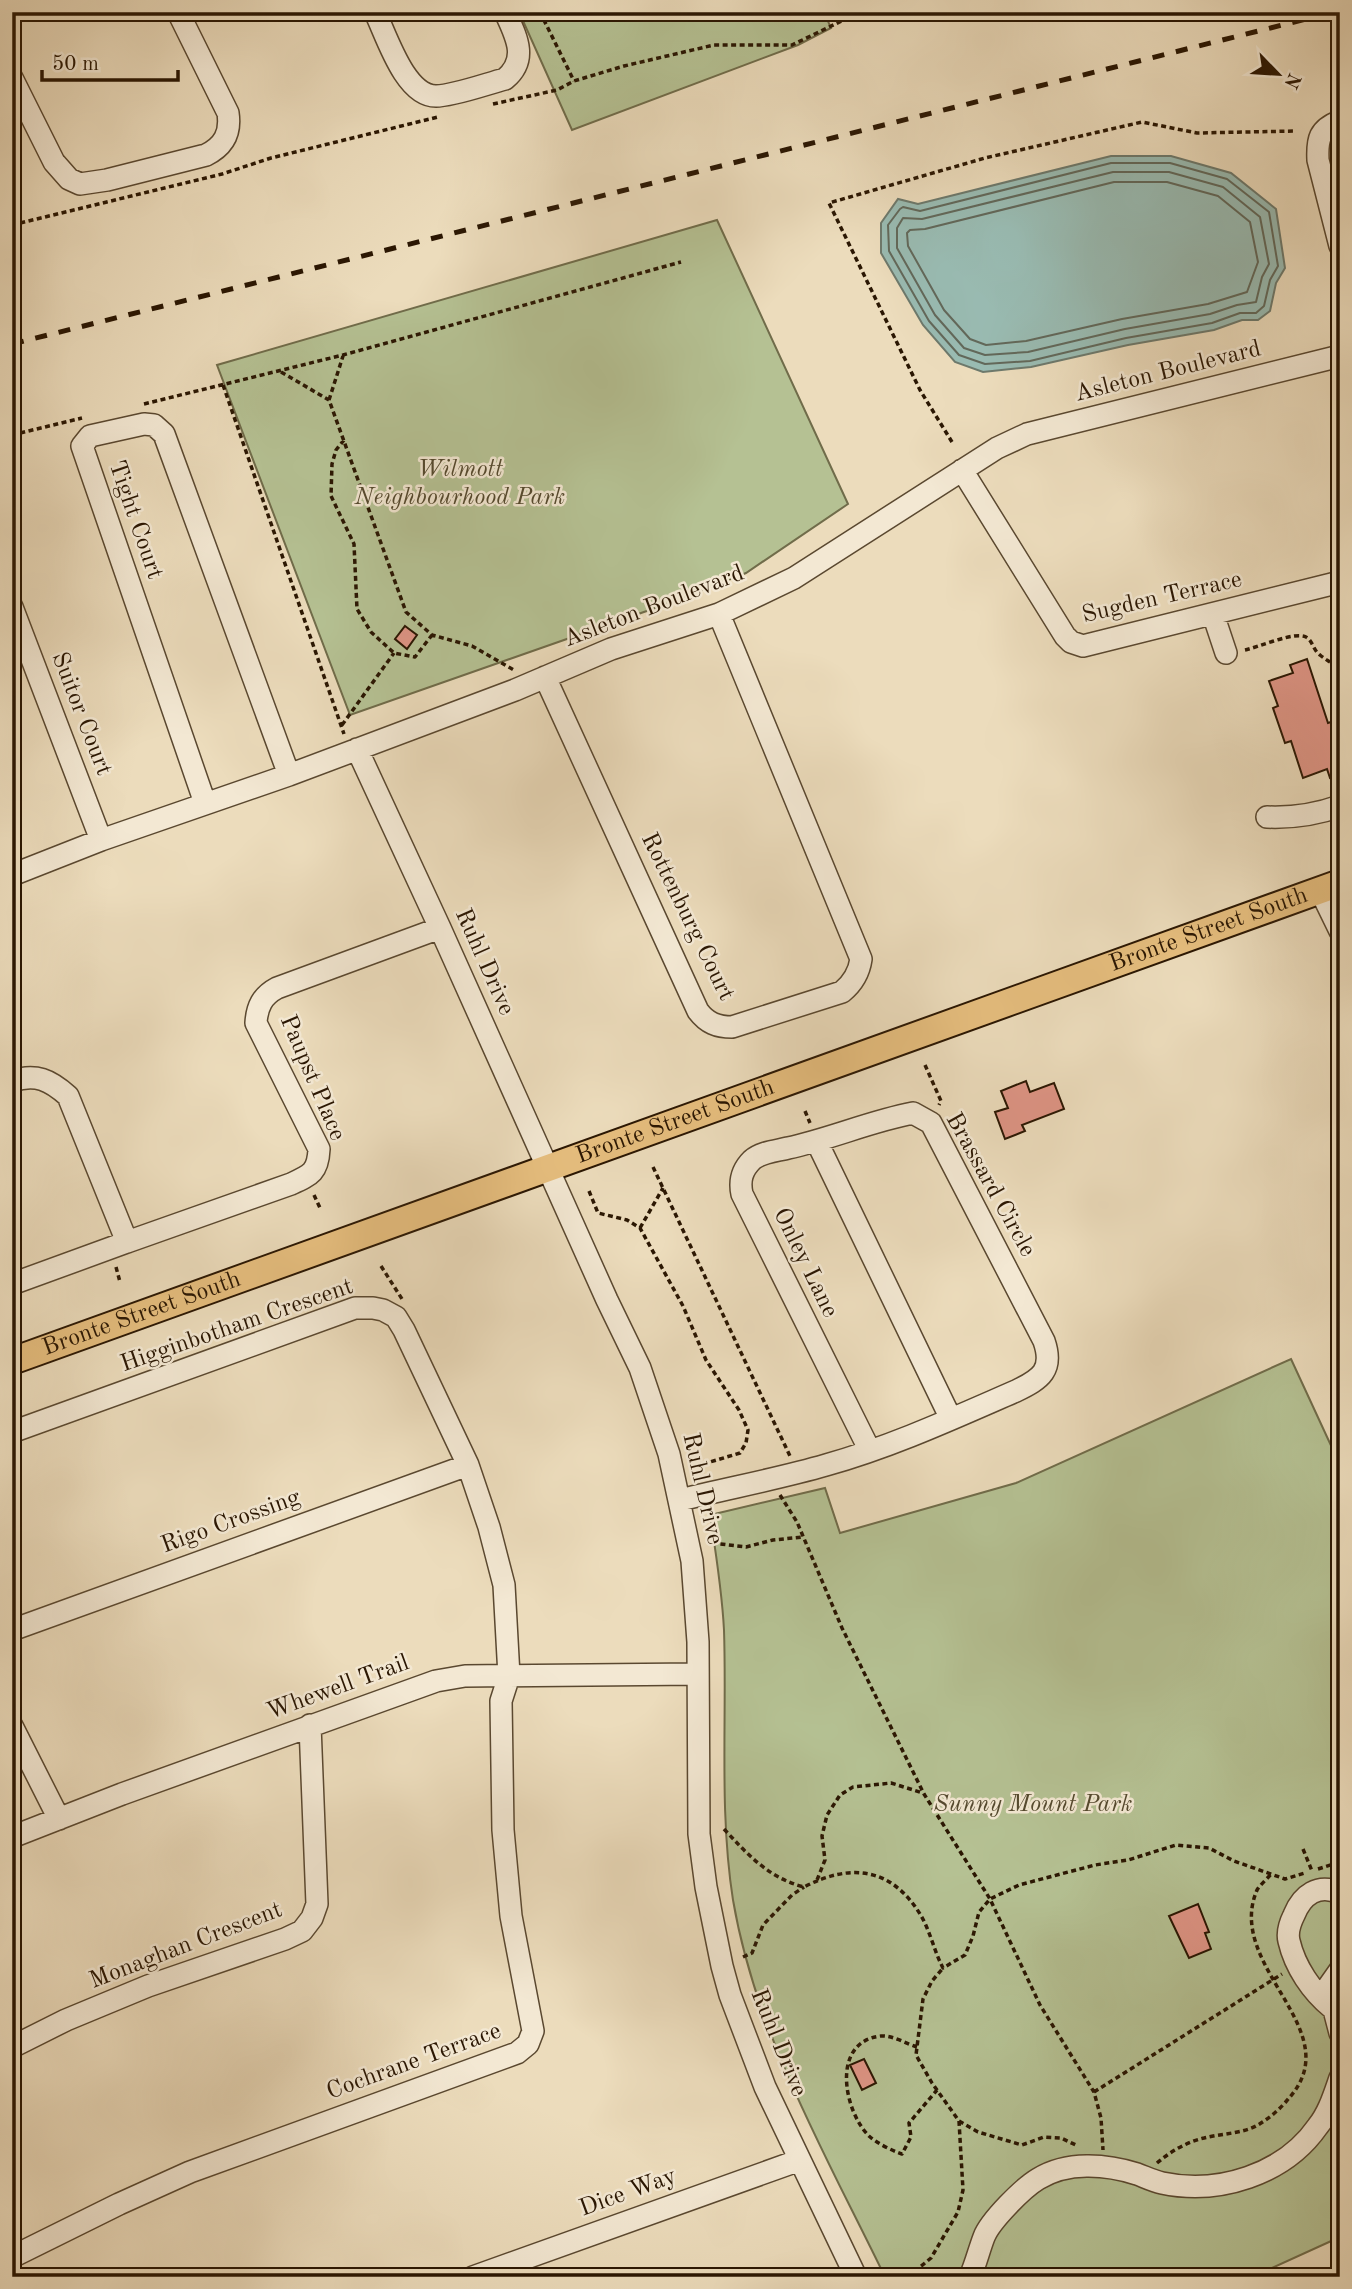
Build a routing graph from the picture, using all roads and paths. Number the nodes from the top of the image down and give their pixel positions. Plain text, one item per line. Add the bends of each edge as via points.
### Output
1 (178, 12) edge
2 (375, 12) edge
3 (505, 12) edge
4 (540, 12) edge
5 (860, 12) edge
6 (12, 78) edge
7 (574, 81) junction
8 (487, 106) dead end
9 (447, 114) dead end
10 (1340, 121) edge
11 (1295, 131) dead end
12 (12, 225) edge
13 (1340, 246) edge
14 (681, 262) dead end
15 (343, 355) junction
16 (1340, 356) edge
17 (279, 371) junction
18 (223, 385) junction
19 (329, 400) junction
20 (144, 404) dead end
21 (91, 416) dead end
22 (12, 435) edge
23 (344, 440) junction
24 (952, 442) dead end
25 (962, 470) junction
26 (1340, 582) edge
27 (12, 607) edge
28 (719, 614) junction
29 (1213, 614) junction
30 (432, 635) junction
31 (394, 653) junction
32 (1226, 653) joint
33 (1338, 665) edge
34 (1340, 674) edge
35 (540, 679) junction
36 (1340, 686) edge
37 (1333, 705) dead end
38 (341, 726) junction
39 (353, 750) junction
40 (289, 775) junction
41 (205, 803) junction
42 (1340, 806) edge
43 (1267, 817) dead end
44 (101, 840) junction
45 (12, 875) edge
46 (1330, 887) edge
47 (440, 928) junction
48 (1340, 931) edge
49 (925, 1065) dead end
50 (12, 1081) edge
51 (931, 1123) junction
52 (817, 1142) junction
53 (653, 1167) dead end
54 (548, 1168) junction
55 (663, 1188) junction
56 (589, 1191) dead end
57 (640, 1228) junction
58 (127, 1241) junction
59 (381, 1266) dead end
60 (12, 1284) edge
61 (396, 1317) junction
62 (12, 1361) edge
63 (951, 1419) junction
64 (12, 1432) edge
65 (870, 1451) junction
66 (468, 1465) junction
67 (673, 1472) junction
68 (796, 1472) junction
69 (772, 1478) junction
70 (680, 1500) junction
71 (803, 1537) junction
72 (712, 1543) dead end
73 (12, 1630) edge
74 (698, 1674) junction
75 (509, 1676) junction
76 (310, 1725) junction
77 (12, 1726) edge
78 (924, 1794) junction
79 (59, 1819) junction
80 (724, 1829) dead end
81 (12, 1837) edge
82 (1303, 1849) dead end
83 (1340, 1862) edge
84 (1314, 1870) junction
85 (1271, 1874) junction
86 (817, 1880) junction
87 (804, 1887) junction
88 (1340, 1893) edge
89 (990, 1899) junction
90 (743, 1957) dead end
91 (1299, 1965) junction
92 (943, 1968) junction
93 (1340, 1970) edge
94 (1272, 1980) junction
95 (1332, 2008) junction
96 (1340, 2032) edge
97 (12, 2047) edge
98 (917, 2047) junction
99 (1340, 2078) edge
100 (937, 2090) junction
101 (1094, 2092) junction
102 (959, 2121) junction
103 (1079, 2146) dead end
104 (1091, 2146) dead end
105 (1106, 2154) junction
106 (800, 2160) junction
107 (1152, 2166) dead end
108 (12, 2257) edge
109 (473, 2277) edge
110 (856, 2277) edge
111 (908, 2277) edge
112 (970, 2277) edge

1 - 6 street via 228,113 226,137 220,148 206,155 80,184 54,162
2 - 3 street via 408,80 417,91 438,96 505,79 512,73 520,53
4 - 7 path
5 - 7 path via 792,45 714,45
7 - 8 path via 557,90
9 - 12 path
10 - 13 street via 1328,125 1317,146
11 - 24 path via 1198,133 1142,122 985,158 830,202 919,390
14 - 15 path
15 - 17 path
15 - 19 path
16 - 25 street, Asleton Boulevard via 1027,434
17 - 18 path
17 - 19 path
18 - 20 path
18 - 38 path
19 - 23 path
21 - 22 path
23 - 30 path via 406,612
23 - 31 path via 335,450 331,496 354,544 358,610
25 - 28 street, Asleton Boulevard via 794,578
25 - 29 street, Sugden Terrace via 1071,642 1083,646
26 - 29 street, Sugden Terrace
27 - 44 street, Suitor Court
28 - 35 street, Asleton Boulevard via 611,649
28 - 35 street, Rottenburg Court via 861,959 852,984 842,992 732,1027 720,1027 704,1018
29 - 32 street
30 - 31 path via 415,657
30 - 35 path via 472,646
31 - 38 path
32 - 33 path via 1296,635 1305,636 1316,653
33 - 34 path
35 - 39 street, Asleton Boulevard
36 - 37 path
38 - 39 path
39 - 40 street, Asleton Boulevard
39 - 47 street, Ruhl Drive
40 - 41 street, Asleton Boulevard
40 - 41 street, Tight Court via 164,434 154,425 144,424 90,436 82,446 84,453
41 - 44 street, Asleton Boulevard
42 - 43 street via 1317,815
44 - 45 street, Asleton Boulevard
46 - 48 street
46 - 54 main road, Bronte Street South
47 - 54 street, Ruhl Drive
47 - 58 street, Paupst Place via 277,988 261,1002 256,1023 319,1149 313,1172
49 - 51 path via 941,1101
50 - 58 street via 38,1076 68,1096
51 - 52 street, Brassard Circle via 913,1114
51 - 63 street, Brassard Circle via 1049,1354 1045,1371 1032,1383
52 - 63 street
52 - 65 street, Onley Lane via 754,1158 739,1182
53 - 55 path
54 - 62 main road, Bronte Street South
54 - 67 street, Ruhl Drive via 640,1368
55 - 57 path
55 - 68 path
56 - 57 path via 598,1213
57 - 67 path via 683,1306 706,1360 748,1430 740,1453
58 - 60 street
59 - 61 path via 402,1297
61 - 64 street, Higginbotham Crescent via 373,1308 355,1308
61 - 66 street
63 - 65 street, Brassard Circle
65 - 68 street, Brassard Circle
66 - 73 street, Rigo Crossing
66 - 75 street via 503,1585
67 - 70 street, Ruhl Drive
68 - 69 street, Brassard Circle
69 - 70 street, Brassard Circle
69 - 71 path
70 - 74 street, Ruhl Drive via 694,1575
71 - 72 path via 746,1547
71 - 78 path
74 - 75 street, Whewell Trail
74 - 106 street, Ruhl Drive via 699,1834 717,1943 748,2044
75 - 76 street, Whewell Trail via 436,1681
75 - 108 street, Cochrane Terrace via 501,1701 503,1830 511,1916 533,2031 528,2044 517,2053 190,2172
76 - 79 street, Whewell Trail
76 - 97 street, Monaghan Crescent via 317,1904 302,1931 148,1986
77 - 79 street
78 - 86 path via 891,1783 853,1787 840,1795 827,1815 822,1836 825,1860
78 - 89 path
79 - 81 street, Whewell Trail
80 - 87 path via 764,1869
82 - 84 path
83 - 84 path
84 - 85 path via 1285,1879
85 - 89 path via 1209,1848 1176,1845 1019,1885
85 - 94 path via 1257,1889 1253,1912 1255,1937
86 - 87 path
86 - 92 path via 862,1872 888,1879 921,1916
87 - 90 path via 763,1925 752,1953
88 - 91 street via 1314,1891 1297,1907 1288,1939
89 - 92 path via 979,1912 965,1955
89 - 101 path via 1040,2005
91 - 94 path
91 - 95 street via 1317,1996
92 - 98 path via 923,1999
93 - 95 street via 1328,1987
94 - 101 path
94 - 107 path via 1305,2039 1301,2084 1260,2124 1203,2138 1171,2151
95 - 96 street
98 - 100 path via 916,2054
98 - 100 path via 884,2035 860,2045 846,2070 846,2096 869,2136 902,2154 911,2137 909,2123
99 - 105 street via 1318,2128 1273,2167 1253,2177 1200,2188 1160,2183 1135,2174
100 - 102 path
101 - 105 path
102 - 103 path via 978,2132 1022,2145 1044,2137
102 - 111 path via 963,2190 958,2212 931,2258
104 - 105 path
105 - 112 street via 1089,2165 1039,2178 1014,2198 985,2234
106 - 109 street, Dice Way
106 - 110 street, Ruhl Drive

